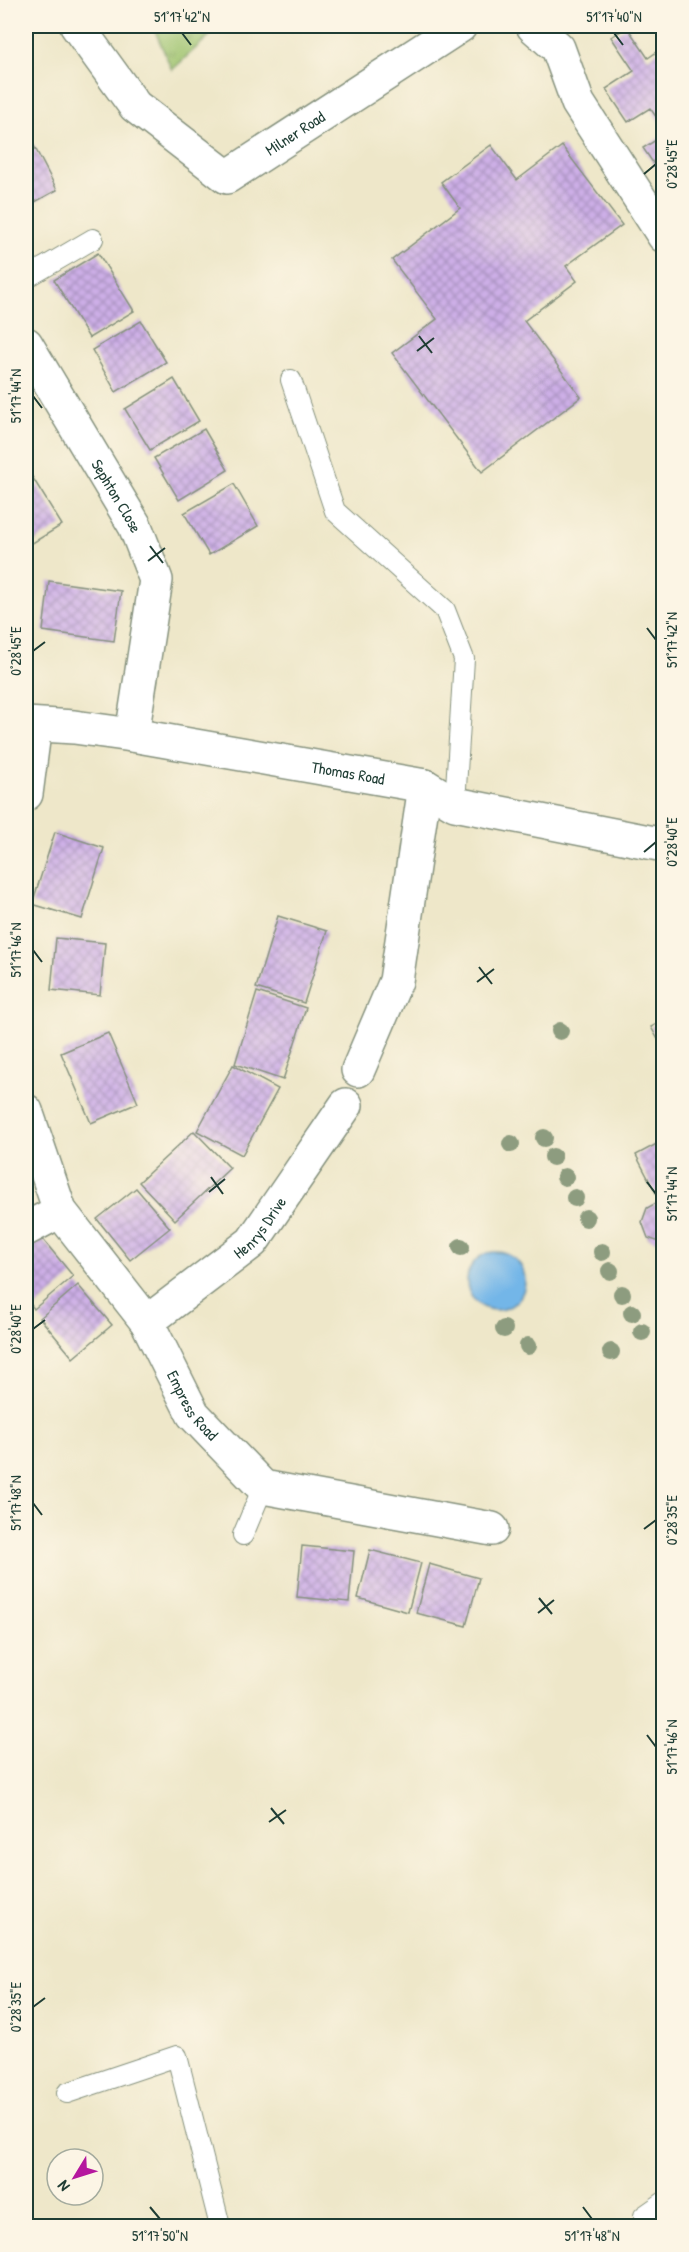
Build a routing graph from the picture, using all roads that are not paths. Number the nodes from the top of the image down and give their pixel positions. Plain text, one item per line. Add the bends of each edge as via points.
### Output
1 (77, 26) edge
2 (460, 26) edge
3 (533, 26) edge
4 (663, 236) edge
5 (93, 238) dead end
6 (26, 278) edge
7 (26, 345) edge
8 (291, 380) dead end
9 (30, 724) edge
10 (132, 735) junction
11 (425, 786) junction
12 (26, 794) edge
13 (455, 804) junction
14 (663, 845) edge
15 (358, 1070) dead end
16 (346, 1105) dead end
17 (26, 1111) edge
18 (60, 1211) junction
19 (26, 1229) edge
20 (147, 1322) junction
21 (263, 1487) junction
22 (492, 1529) dead end
23 (243, 1535) dead end
24 (67, 2093) dead end
25 (663, 2202) edge
26 (644, 2216) dead end
27 (220, 2226) edge

1 - 2 street, Milner Road via 135,106 227,177
3 - 4 street via 558,48 578,103
5 - 6 lane
7 - 10 street, Sephton Close via 135,526 156,580
8 - 13 lane via 336,511 445,610 464,659
9 - 10 street, Thomas Road
9 - 12 street
10 - 11 street, Thomas Road
11 - 13 street, Thomas Road
11 - 15 street via 396,981
13 - 14 street, Thomas Road
16 - 20 street, Henrys Drive via 252,1242
17 - 18 street, Empress Road
18 - 19 street
18 - 20 street, Empress Road
20 - 21 street, Empress Road via 193,1414
21 - 22 street
21 - 23 lane
24 - 27 lane via 177,2056
25 - 26 lane

